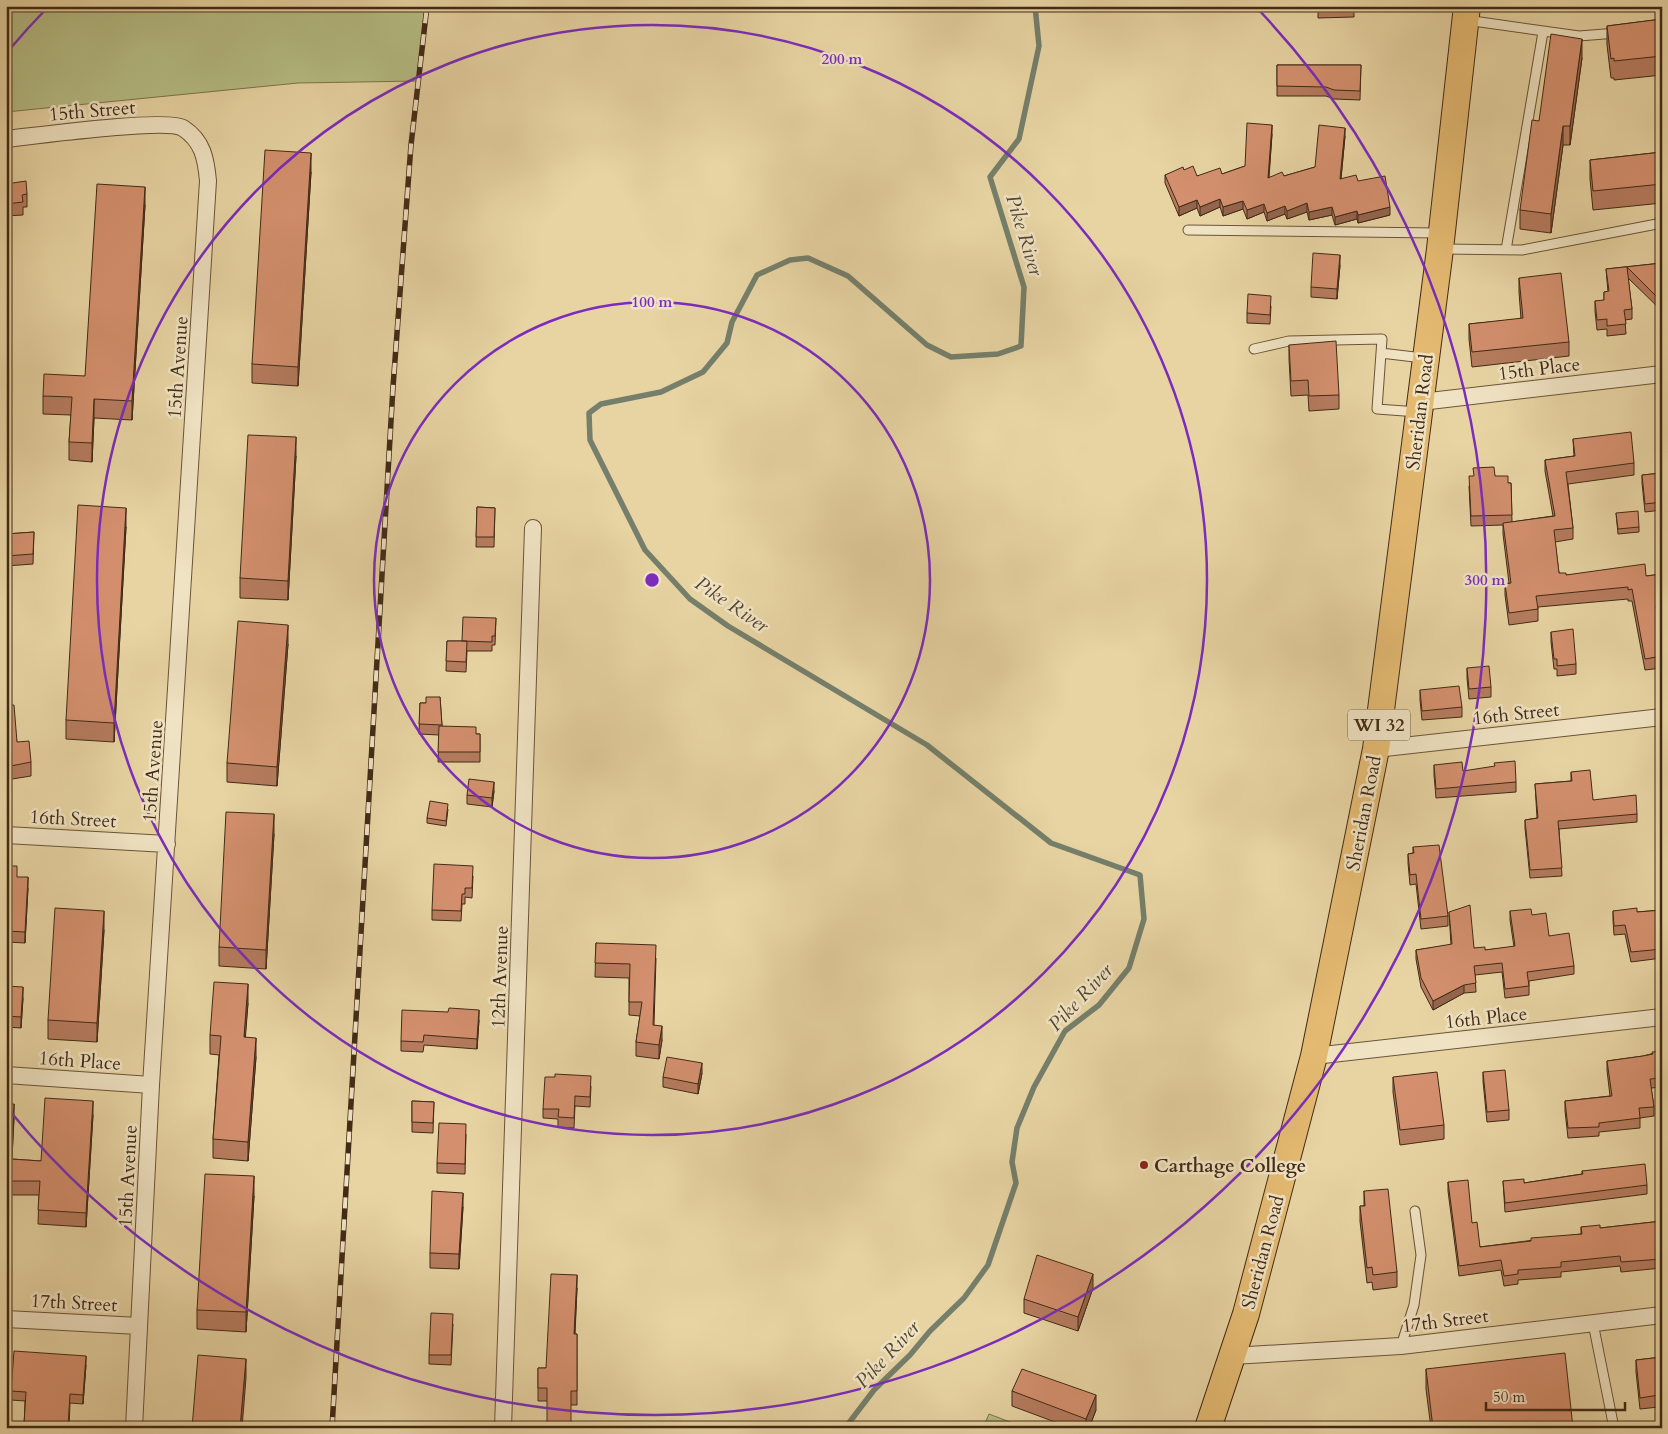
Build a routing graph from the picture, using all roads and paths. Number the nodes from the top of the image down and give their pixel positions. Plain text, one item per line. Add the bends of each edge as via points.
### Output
1 (1466, 13) edge
2 (1543, 32) junction
3 (1625, 32) edge
4 (181, 127) joint
5 (6, 139) edge
6 (1662, 223) edge
7 (1188, 230) dead end
8 (1441, 241) junction
9 (1506, 250) junction
10 (1254, 349) dead end
11 (1381, 354) junction
12 (1426, 358) junction
13 (1662, 374) edge
14 (1420, 407) junction
15 (533, 528) dead end
16 (1662, 717) edge
17 (1376, 749) junction
18 (6, 835) edge
19 (167, 844) junction
20 (1662, 1017) edge
21 (1314, 1056) junction
22 (6, 1075) edge
23 (151, 1086) junction
24 (1415, 1211) dead end
25 (1662, 1315) edge
26 (6, 1319) edge
27 (1593, 1323) junction
28 (139, 1326) junction
29 (1401, 1346) junction
30 (1232, 1356) junction
31 (134, 1428) edge
32 (502, 1428) edge
33 (1208, 1428) edge
34 (1614, 1428) edge

1 - 2 lane
1 - 8 main road, Sheridan Road / WI 32
2 - 3 lane via 1579,36
2 - 9 lane
4 - 5 street, 15th Street via 143,125
4 - 19 street, 15th Avenue via 200,144 206,156 208,181
6 - 9 lane via 1547,246
7 - 8 lane
8 - 9 lane
8 - 12 main road, Sheridan Road / WI 32
10 - 11 lane via 1289,340 1382,339
11 - 12 lane
11 - 14 lane via 1377,408
12 - 14 main road, Sheridan Road / WI 32
13 - 14 street, 15th Place
14 - 17 main road, Sheridan Road / WI 32
15 - 32 street, 12th Avenue
16 - 17 street, 16th Street
17 - 21 main road, Sheridan Road / WI 32
18 - 19 street, 16th Street
19 - 23 street, 15th Avenue
20 - 21 street, 16th Place
21 - 30 main road, Sheridan Road / WI 32
22 - 23 street, 16th Place
23 - 28 street, 15th Avenue
24 - 29 lane via 1421,1255 1414,1305
25 - 27 street, 17th Street
26 - 28 street, 17th Street
27 - 29 street, 17th Street
27 - 34 lane
28 - 31 street, 15th Avenue
29 - 30 street, 17th Street
30 - 33 main road, Sheridan Road / WI 32

